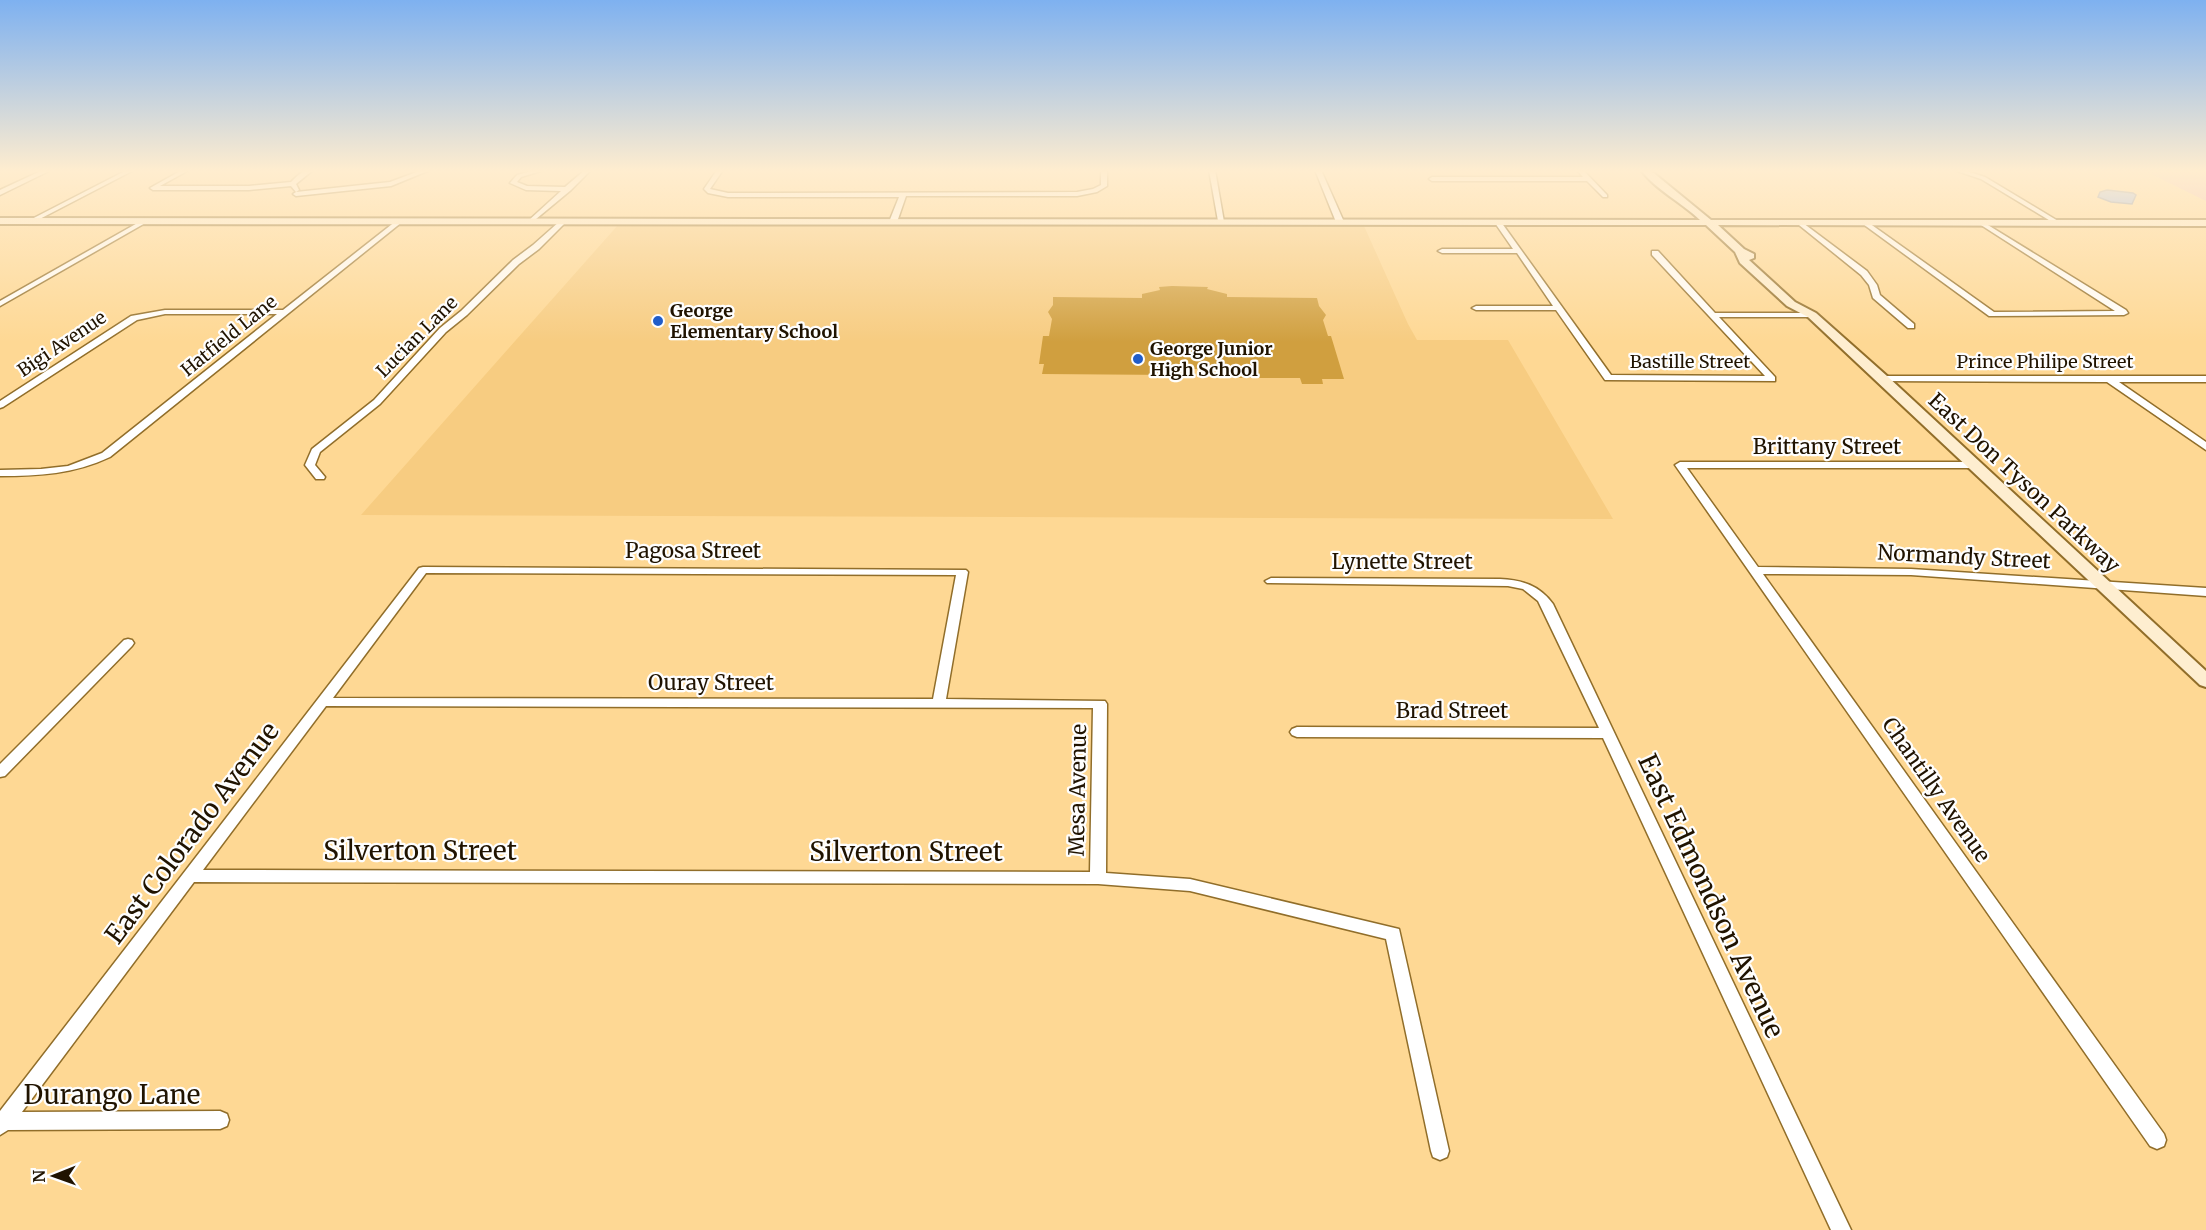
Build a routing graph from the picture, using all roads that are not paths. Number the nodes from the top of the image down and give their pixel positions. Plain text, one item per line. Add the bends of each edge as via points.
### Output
1 (134, 227) edge
2 (391, 227) edge
3 (556, 227) edge
4 (1502, 227) edge
5 (1714, 227) edge
6 (1805, 227) edge
7 (1872, 227) edge
8 (1988, 227) edge
9 (1442, 251) dead end
10 (1519, 251) junction
11 (1655, 253) dead end
12 (0, 304) edge
13 (1476, 308) dead end
14 (1559, 308) junction
15 (285, 312) junction
16 (1714, 315) junction
17 (1812, 315) junction
18 (1911, 326) dead end
19 (1883, 379) junction
20 (2109, 379) junction
21 (2206, 379) edge
22 (0, 405) edge
23 (2206, 447) edge
24 (1680, 465) joint
25 (1974, 465) junction
26 (0, 473) edge
27 (320, 477) dead end
28 (423, 570) joint
29 (1756, 570) junction
30 (1271, 581) dead end
31 (2102, 585) junction
32 (1531, 588) joint
33 (2206, 592) edge
34 (128, 643) dead end
35 (2206, 681) edge
36 (322, 702) junction
37 (939, 703) junction
38 (1100, 704) joint
39 (1297, 732) dead end
40 (1608, 732) junction
41 (0, 772) edge
42 (190, 876) junction
43 (1098, 878) junction
44 (220, 1120) dead end
45 (2, 1123) edge
46 (2157, 1140) dead end
47 (1440, 1151) dead end
48 (1841, 1230) edge

1 - 12 street
2 - 15 street, Hatfield Lane
3 - 27 street, Lucian Lane via 443,330 377,402 315,451 310,465
4 - 10 street
5 - 17 street, East Don Tyson Parkway via 1791,304
6 - 18 street via 1864,273 1876,296
7 - 8 street via 1992,314 2124,313
9 - 10 street
10 - 14 street
11 - 16 street
13 - 14 street
14 - 16 street, Bastille Street via 1608,378 1772,379
15 - 22 street, Bigi Avenue via 144,315 126,321
15 - 26 street, Hatfield Lane via 106,455 76,469
16 - 17 street
17 - 19 street, East Don Tyson Parkway
19 - 20 street, Prince Philipe Street
19 - 25 street, East Don Tyson Parkway
20 - 21 street, Prince Philipe Street
20 - 23 street
24 - 25 street, Brittany Street
24 - 29 street, Chantilly Avenue
25 - 31 street, East Don Tyson Parkway
28 - 36 street, East Colorado Avenue
28 - 37 street, Pagosa Street via 962,572
29 - 31 street, Normandy Street via 1911,572
29 - 46 street, Chantilly Avenue
30 - 32 street, Lynette Street via 1500,582
31 - 33 street, Normandy Street
31 - 35 street, East Don Tyson Parkway
32 - 40 street, East Edmondson Avenue via 1547,604
34 - 41 street
36 - 37 street, Ouray Street
36 - 42 street, East Colorado Avenue
37 - 38 street, Ouray Street
38 - 43 street, Mesa Avenue
39 - 40 street, Brad Street
40 - 48 street, East Edmondson Avenue
42 - 43 street, Silverton Street
42 - 45 street, East Colorado Avenue
43 - 47 street, Silverton Street via 1190,885 1393,934
44 - 45 street, Durango Lane

